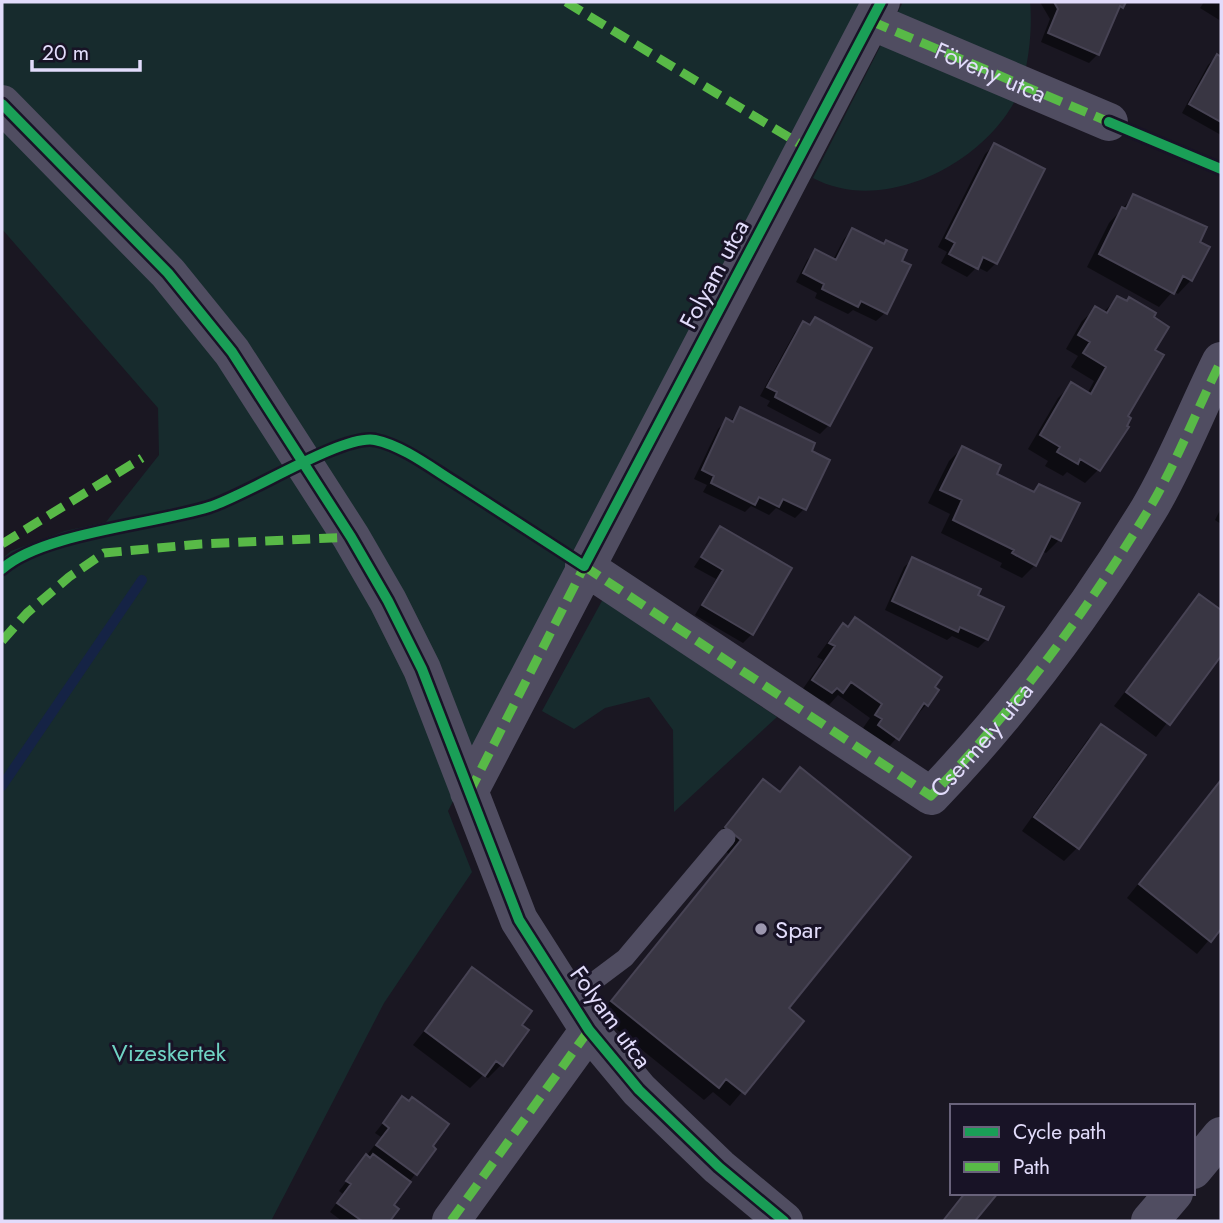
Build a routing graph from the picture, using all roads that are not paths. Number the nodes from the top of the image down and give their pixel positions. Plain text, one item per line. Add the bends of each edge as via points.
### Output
1 (876, 11) edge
2 (2, 104) edge
3 (1109, 122) dead end
4 (1221, 360) edge
5 (584, 566) junction
6 (469, 792) junction
7 (726, 838) dead end
8 (579, 1015) junction
9 (1221, 1136) edge
10 (1195, 1168) edge
11 (1172, 1195) edge
12 (451, 1221) edge
13 (784, 1221) edge
14 (1150, 1221) edge

1 - 3 street, Föveny utca
1 - 5 street, Folyam utca
2 - 6 street via 168,272 232,352 388,601 422,669
4 - 5 street, Csermely utca via 1150,507 1082,613 974,751 931,796
5 - 6 street, Folyam utca
6 - 8 street, Folyam utca via 519,920
7 - 8 lane
8 - 12 street
8 - 13 street, Folyam utca via 639,1090 719,1167
9 - 10 street
11 - 14 street

